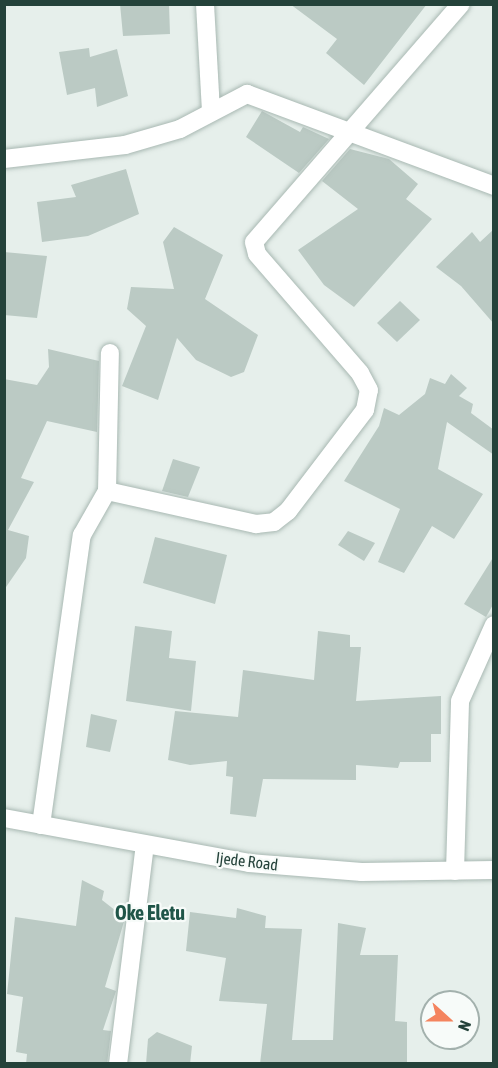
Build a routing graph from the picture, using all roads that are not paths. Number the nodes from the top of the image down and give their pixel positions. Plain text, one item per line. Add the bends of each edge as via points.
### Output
1 (205, 4) edge
2 (461, 4) edge
3 (211, 111) junction
4 (355, 130) junction
5 (4, 159) edge
6 (494, 186) edge
7 (110, 353) dead end
8 (107, 491) junction
9 (494, 625) edge
10 (4, 818) edge
11 (41, 825) junction
12 (145, 845) junction
13 (494, 870) edge
14 (455, 871) junction
15 (118, 1064) edge

1 - 3 street
2 - 4 street
3 - 4 street via 247,94
3 - 5 street via 180,129 125,146
4 - 6 street
4 - 8 street via 254,242 257,254 360,373 369,390 365,410 288,511 274,522 256,524
7 - 8 street
8 - 11 street via 82,535
9 - 14 street via 460,701
10 - 11 street, Ijede Road
11 - 12 street, Ijede Road
12 - 14 street, Ijede Road via 249,863 362,872
12 - 15 street
13 - 14 street, Ijede Road

